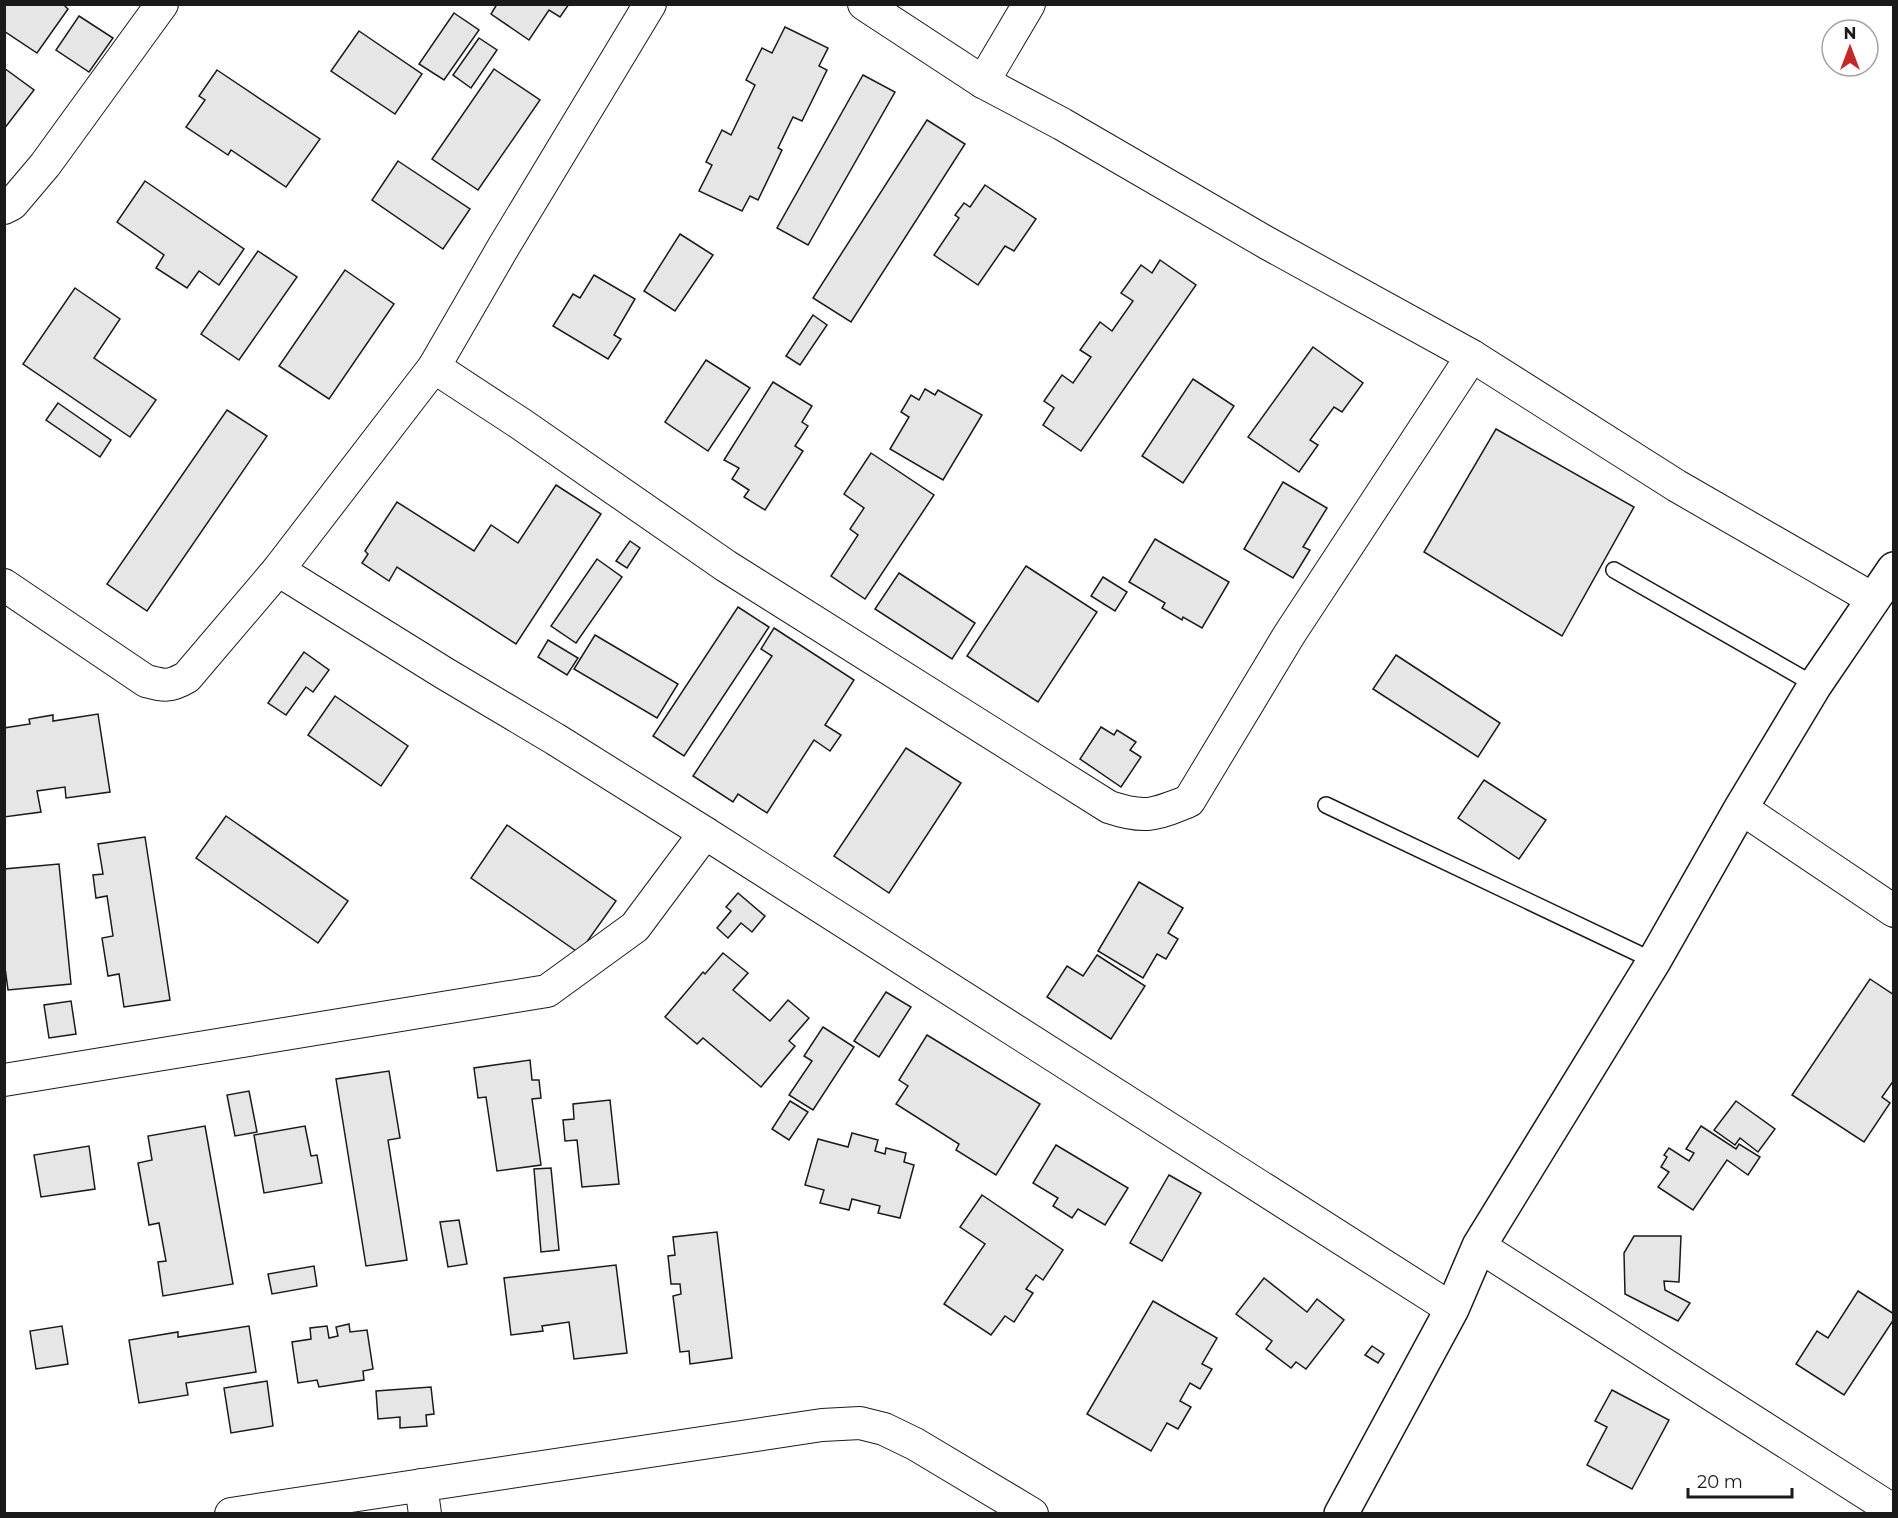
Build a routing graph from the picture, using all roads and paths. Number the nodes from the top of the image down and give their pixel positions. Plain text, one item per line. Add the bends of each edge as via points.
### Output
1 (162, 4) edge
2 (650, 4) edge
3 (864, 4) edge
4 (1029, 4) edge
5 (983, 82) junction
6 (4, 208) edge
7 (1472, 356) junction
8 (434, 367) junction
9 (1893, 569) edge
10 (278, 570) junction
11 (1614, 570) dead end
12 (4, 585) edge
13 (1873, 599) junction
14 (1815, 685) junction
15 (1326, 805) dead end
16 (1741, 808) junction
17 (705, 833) junction
18 (1893, 911) edge
19 (1654, 961) junction
20 (4, 1080) edge
21 (1479, 1245) junction
22 (1452, 1309) junction
23 (423, 1499) edge
24 (1893, 1511) edge
25 (231, 1514) edge
26 (1032, 1514) edge
27 (1341, 1514) edge

1 - 6 street via 45,165 12,204
2 - 8 street
3 - 5 street
4 - 5 street
5 - 7 street
7 - 8 street via 1289,635 1189,801 1162,812 1135,816 1108,807 726,566
7 - 13 street via 1677,486
8 - 10 street
9 - 13 street
10 - 12 street via 187,677 174,685 146,681
10 - 17 street
11 - 14 lane
13 - 14 street
14 - 16 street
15 - 19 lane
16 - 18 street
16 - 19 street
17 - 20 street via 634,927 547,991
17 - 22 street
19 - 21 street
21 - 22 street
21 - 24 street
22 - 27 street
23 - 25 street
23 - 26 street via 822,1425 860,1423 915,1444

